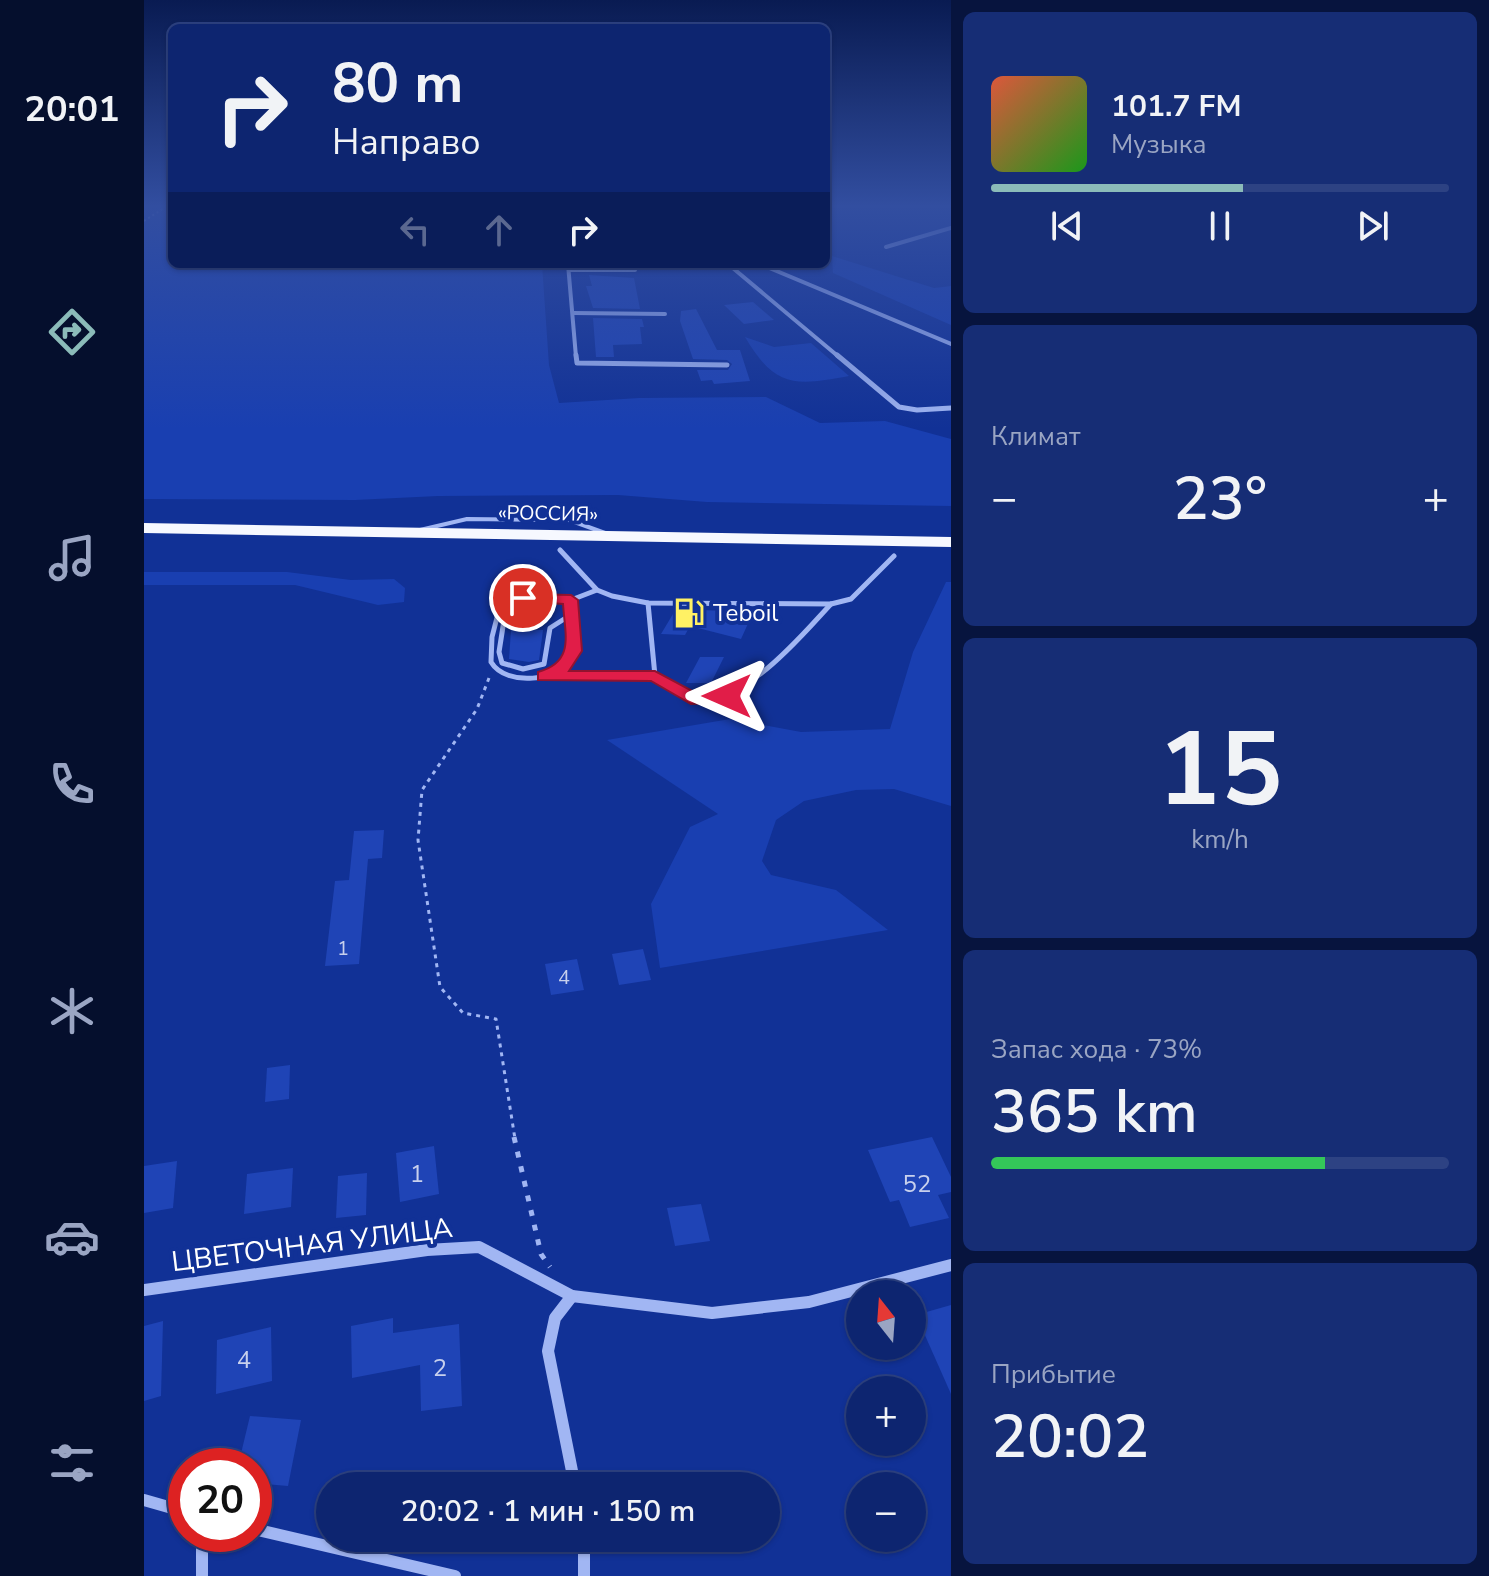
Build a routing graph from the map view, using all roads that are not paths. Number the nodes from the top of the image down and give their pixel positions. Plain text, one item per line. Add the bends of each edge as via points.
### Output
1 (570, 282) edge
2 (749, 282) edge
3 (802, 282) edge
4 (573, 313) junction
5 (665, 314) dead end
6 (951, 344) edge
7 (727, 365) dead end
8 (951, 408) edge
9 (144, 528) edge
10 (951, 542) edge
11 (144, 543) edge
12 (560, 550) junction
13 (894, 556) junction
14 (951, 557) edge
15 (597, 590) junction
16 (571, 600) junction
17 (507, 601) junction
18 (648, 603) junction
19 (831, 604) junction
20 (572, 614) junction
21 (544, 676) junction
22 (655, 676) junction
23 (951, 1265) edge
24 (144, 1290) edge
25 (572, 1296) junction
26 (572, 1472) edge
27 (144, 1500) edge
28 (168, 1507) edge
29 (272, 1533) edge
30 (202, 1552) edge
31 (584, 1552) edge
32 (202, 1576) edge
33 (455, 1576) edge
34 (584, 1576) edge

1 - 4 street
2 - 8 street via 895,404 917,410
3 - 6 street
4 - 5 street
4 - 7 street via 577,363
9 - 10 highway, «РОССИЯ»
11 - 12 highway, «РОССИЯ»
12 - 13 highway, «РОССИЯ»
12 - 15 lane
13 - 14 highway, «РОССИЯ»
13 - 19 lane via 851,599
15 - 16 lane
15 - 18 lane
16 - 17 lane
16 - 20 lane
17 - 20 lane via 499,652 508,667 544,664 550,628
17 - 21 lane via 496,613 489,658 493,667
18 - 19 lane
18 - 22 lane
19 - 22 lane via 778,658 727,696 691,698
20 - 21 lane via 574,651 560,672
21 - 22 lane
23 - 25 street, ЦВЕТОЧНАЯ УЛИЦА via 809,1302 712,1313
24 - 25 street, ЦВЕТОЧНАЯ УЛИЦА via 479,1247
25 - 26 street via 555,1318 548,1351
27 - 28 street
29 - 33 street
30 - 32 street
31 - 34 street

